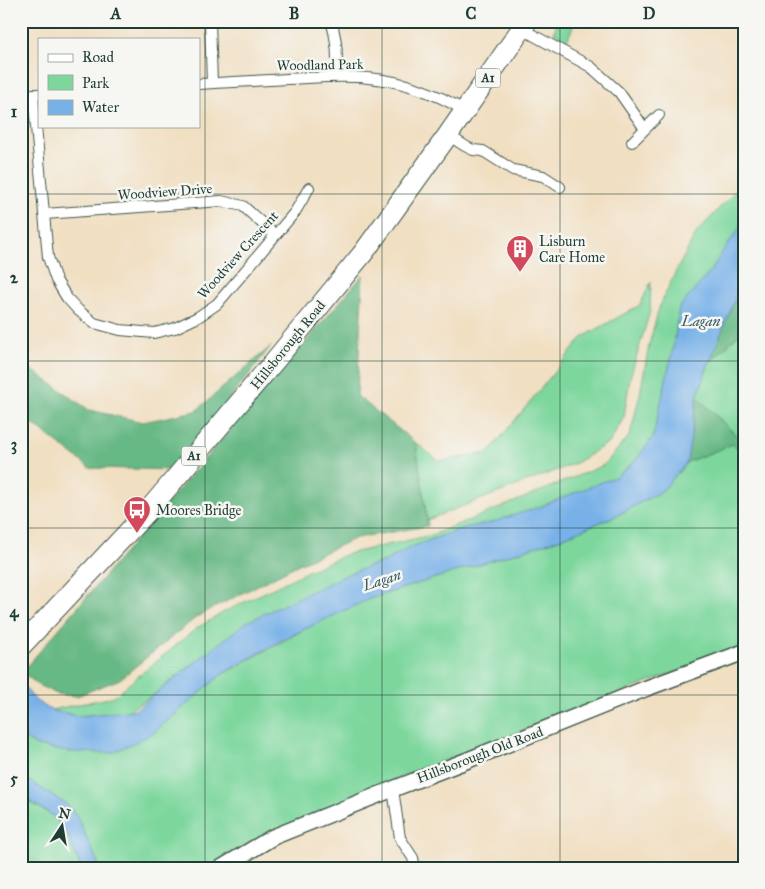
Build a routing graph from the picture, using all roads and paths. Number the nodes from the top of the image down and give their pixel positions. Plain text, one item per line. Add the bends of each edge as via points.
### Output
1 (210, 21) edge
2 (332, 21) edge
3 (524, 25) edge
4 (336, 77) junction
5 (212, 83) junction
6 (200, 84) edge
7 (36, 94) edge
8 (21, 95) edge
9 (465, 111) junction
10 (659, 115) dead end
11 (38, 121) edge
12 (39, 128) edge
13 (645, 129) junction
14 (448, 135) junction
15 (632, 142) dead end
16 (560, 187) dead end
17 (309, 188) dead end
18 (45, 214) junction
19 (275, 235) junction
20 (23, 643) edge
21 (744, 652) edge
22 (393, 788) junction
23 (221, 868) edge
24 (415, 868) edge

1 - 5 street
2 - 4 street via 336,34
3 - 9 highway, Hillsborough Road / A1
3 - 13 street via 591,67 619,92
4 - 5 street, Woodland Park
4 - 9 street, Woodland Park via 390,81 438,97
5 - 6 street, Woodland Park
7 - 8 street
7 - 11 street, Woodview Crescent
9 - 14 highway, Hillsborough Road / A1
10 - 13 street
12 - 18 street, Woodview Crescent
13 - 15 street
14 - 16 street via 514,170 543,176
14 - 20 highway, Hillsborough Road / A1 via 364,252 278,358 147,512
17 - 19 street, Woodview Crescent via 295,212
18 - 19 street, Woodview Drive via 221,201 243,206
18 - 19 street, Woodview Crescent via 48,257 67,298 94,323 120,330 154,333 198,317 217,304
21 - 22 street, Hillsborough Old Road
22 - 23 street, Hillsborough Old Road via 273,837
22 - 24 street via 400,838 413,858

